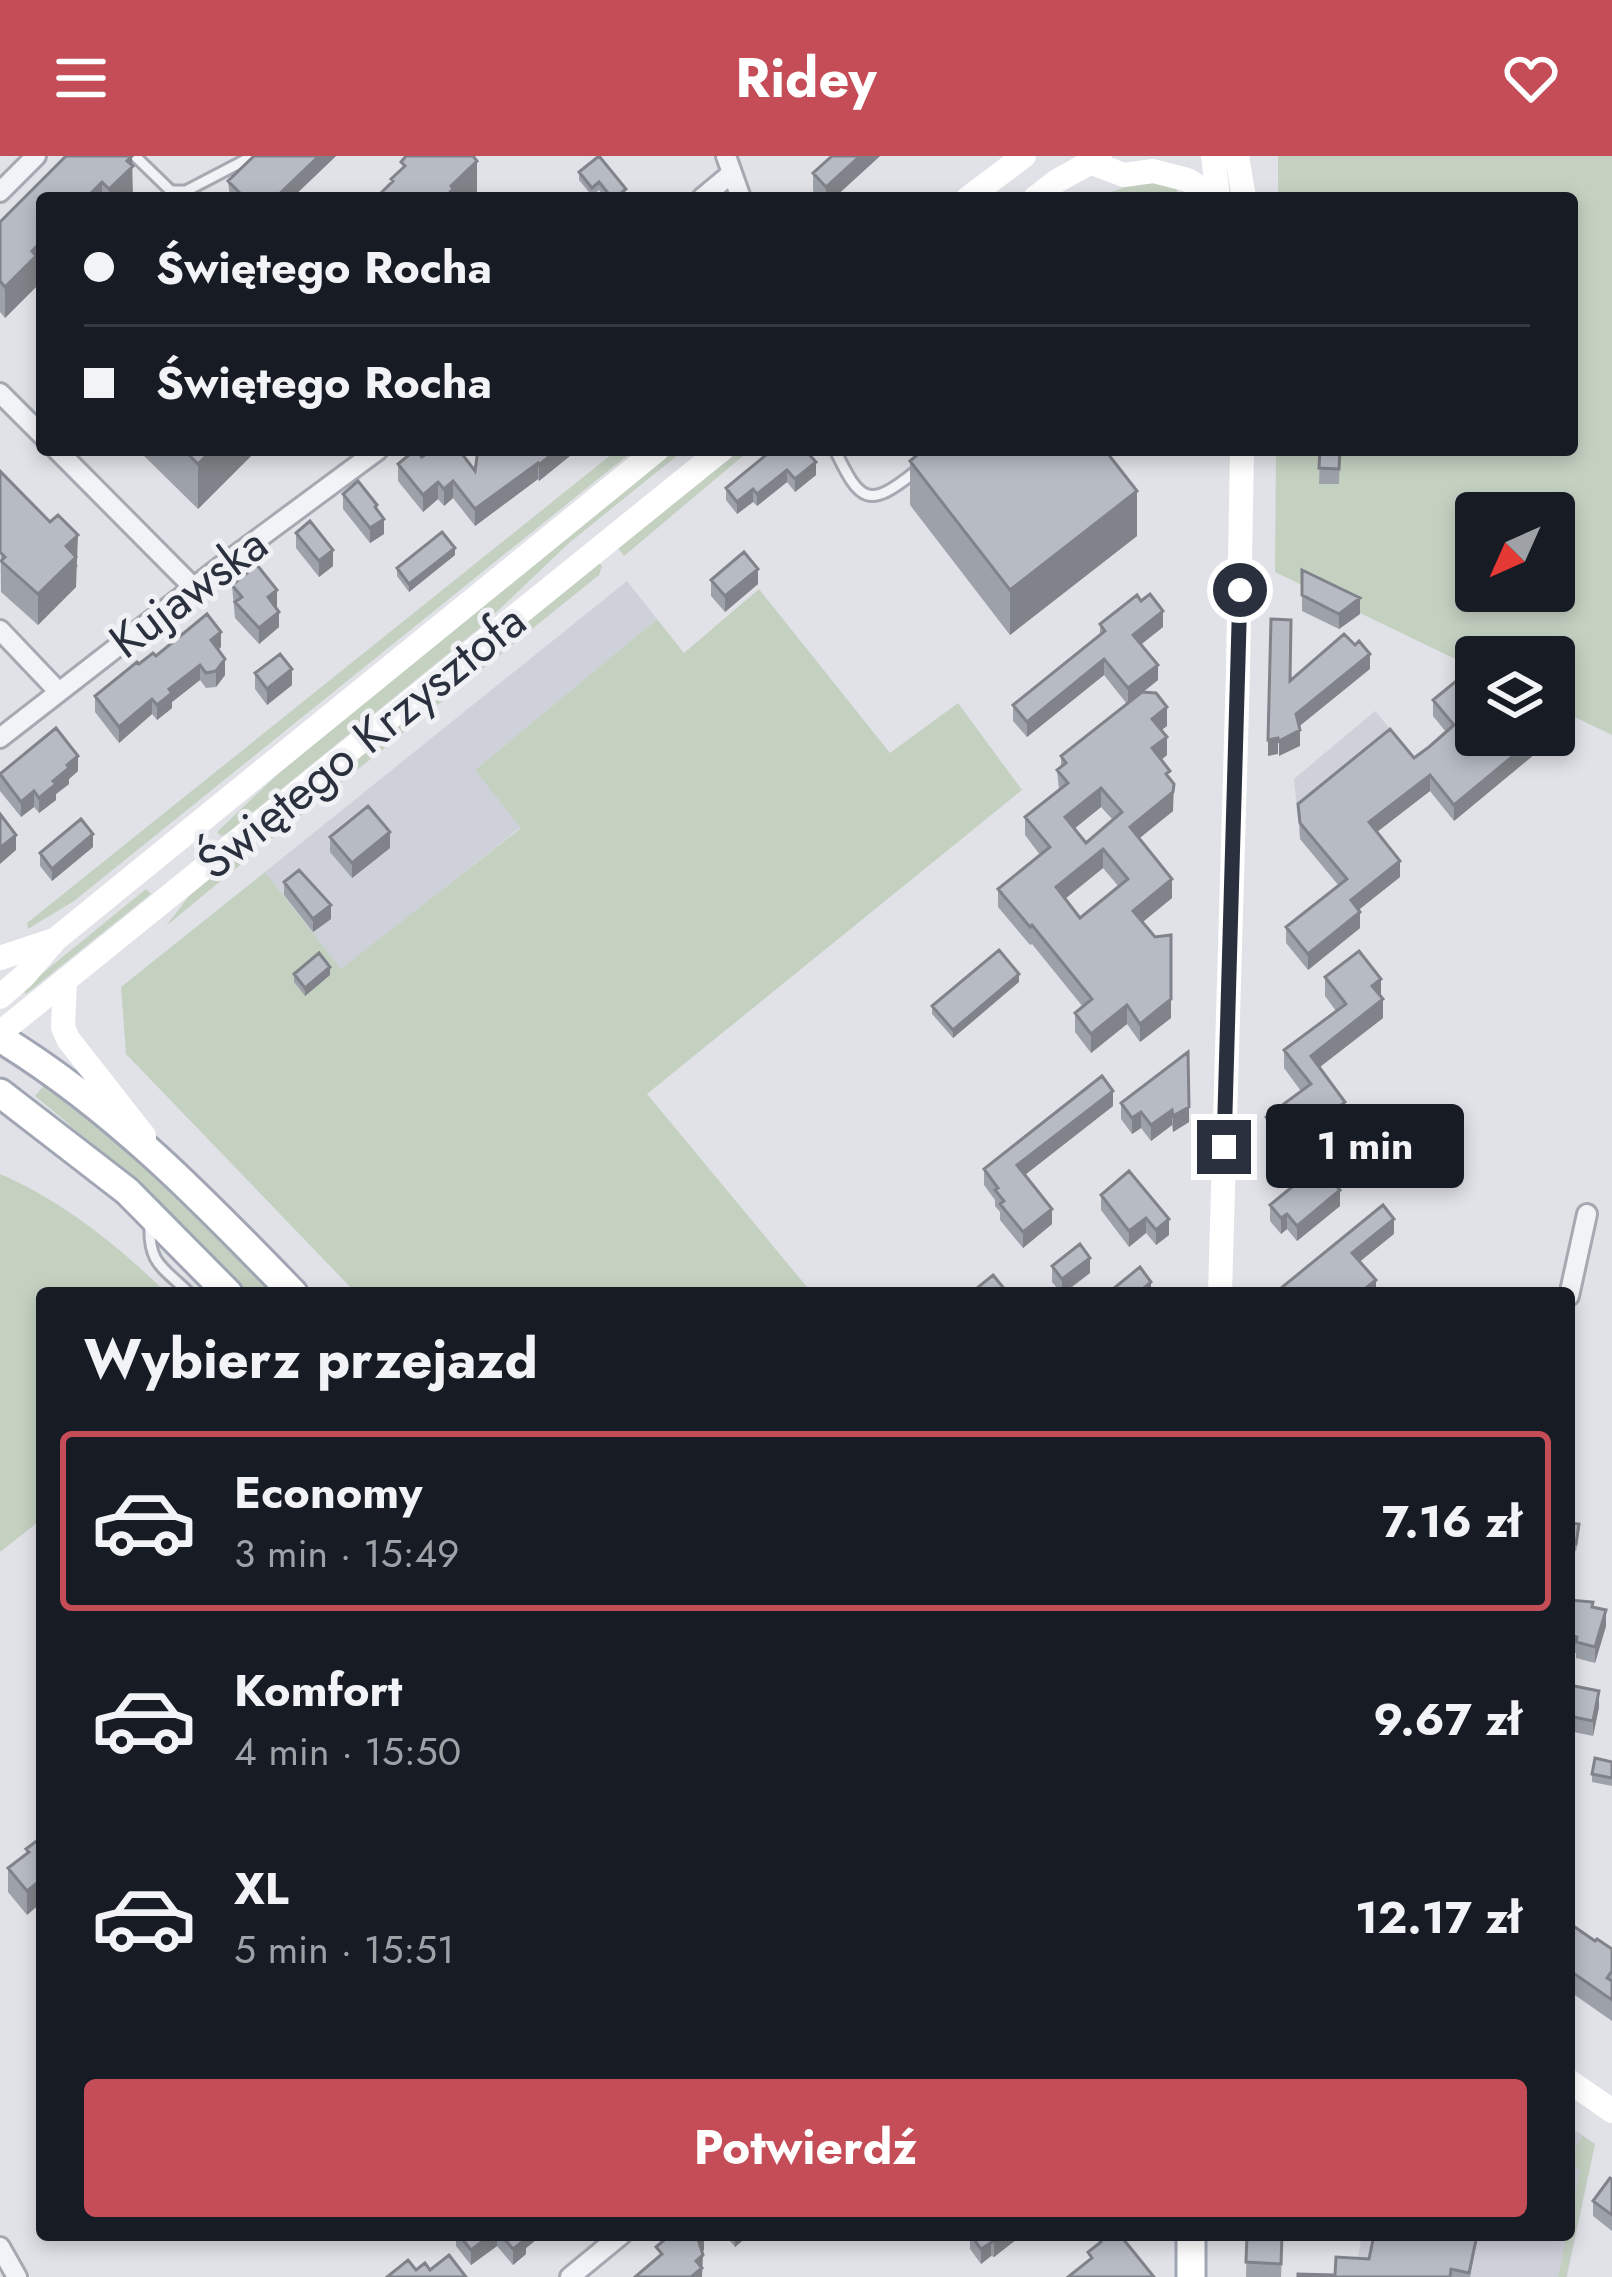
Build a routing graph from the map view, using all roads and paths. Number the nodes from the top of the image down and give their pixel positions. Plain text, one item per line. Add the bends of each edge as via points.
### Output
1 (36, 156) edge
2 (135, 156) edge
3 (253, 156) edge
4 (1024, 156) edge
5 (1214, 156) edge
6 (1237, 156) edge
7 (1096, 159) edge
8 (729, 165) edge
9 (0, 192) edge
10 (707, 192) edge
11 (976, 192) edge
12 (1044, 192) edge
13 (1207, 192) edge
14 (1216, 192) edge
15 (1243, 192) edge
16 (0, 394) edge
17 (36, 430) edge
18 (62, 456) edge
19 (370, 456) edge
20 (650, 456) edge
21 (715, 456) edge
22 (838, 456) edge
23 (1242, 456) edge
24 (929, 461) edge
25 (194, 588) junction
26 (0, 630) edge
27 (58, 691) junction
28 (0, 738) edge
29 (56, 939) junction
30 (0, 958) edge
31 (65, 980) junction
32 (0, 997) edge
33 (0, 1035) edge
34 (0, 1093) edge
35 (166, 1164) junction
36 (1587, 1214) dead end
37 (151, 1216) junction
38 (183, 1287) edge
39 (222, 1287) edge
40 (287, 1287) edge
41 (1220, 1287) edge
42 (1571, 1287) edge
43 (1575, 2085) edge
44 (1612, 2111) edge
45 (614, 2241) edge
46 (1191, 2241) edge
47 (0, 2247) edge
48 (16, 2277) edge
49 (570, 2277) edge
50 (1191, 2277) edge

1 - 9 street
2 - 3 lane via 171,191
4 - 11 main road
5 - 14 main road
6 - 15 main road
7 - 12 main road
7 - 13 main road via 1124,175 1153,172
8 - 10 street
16 - 17 street
18 - 25 street
19 - 25 street, Kujawska
20 - 29 main road, Świętego Krzysztofa
21 - 31 main road, Świętego Krzysztofa
22 - 24 lane via 851,484 874,496
23 - 41 main road
25 - 27 street, Kujawska
26 - 27 street
27 - 28 street, Kujawska
29 - 30 main road
29 - 32 main road
31 - 33 main road, Świętego Krzysztofa
31 - 35 main road via 68,1040
33 - 35 main road
34 - 37 main road
35 - 40 main road
36 - 42 street
37 - 38 lane via 153,1257
37 - 39 main road
43 - 44 main road
45 - 49 street
46 - 50 main road
47 - 48 street

